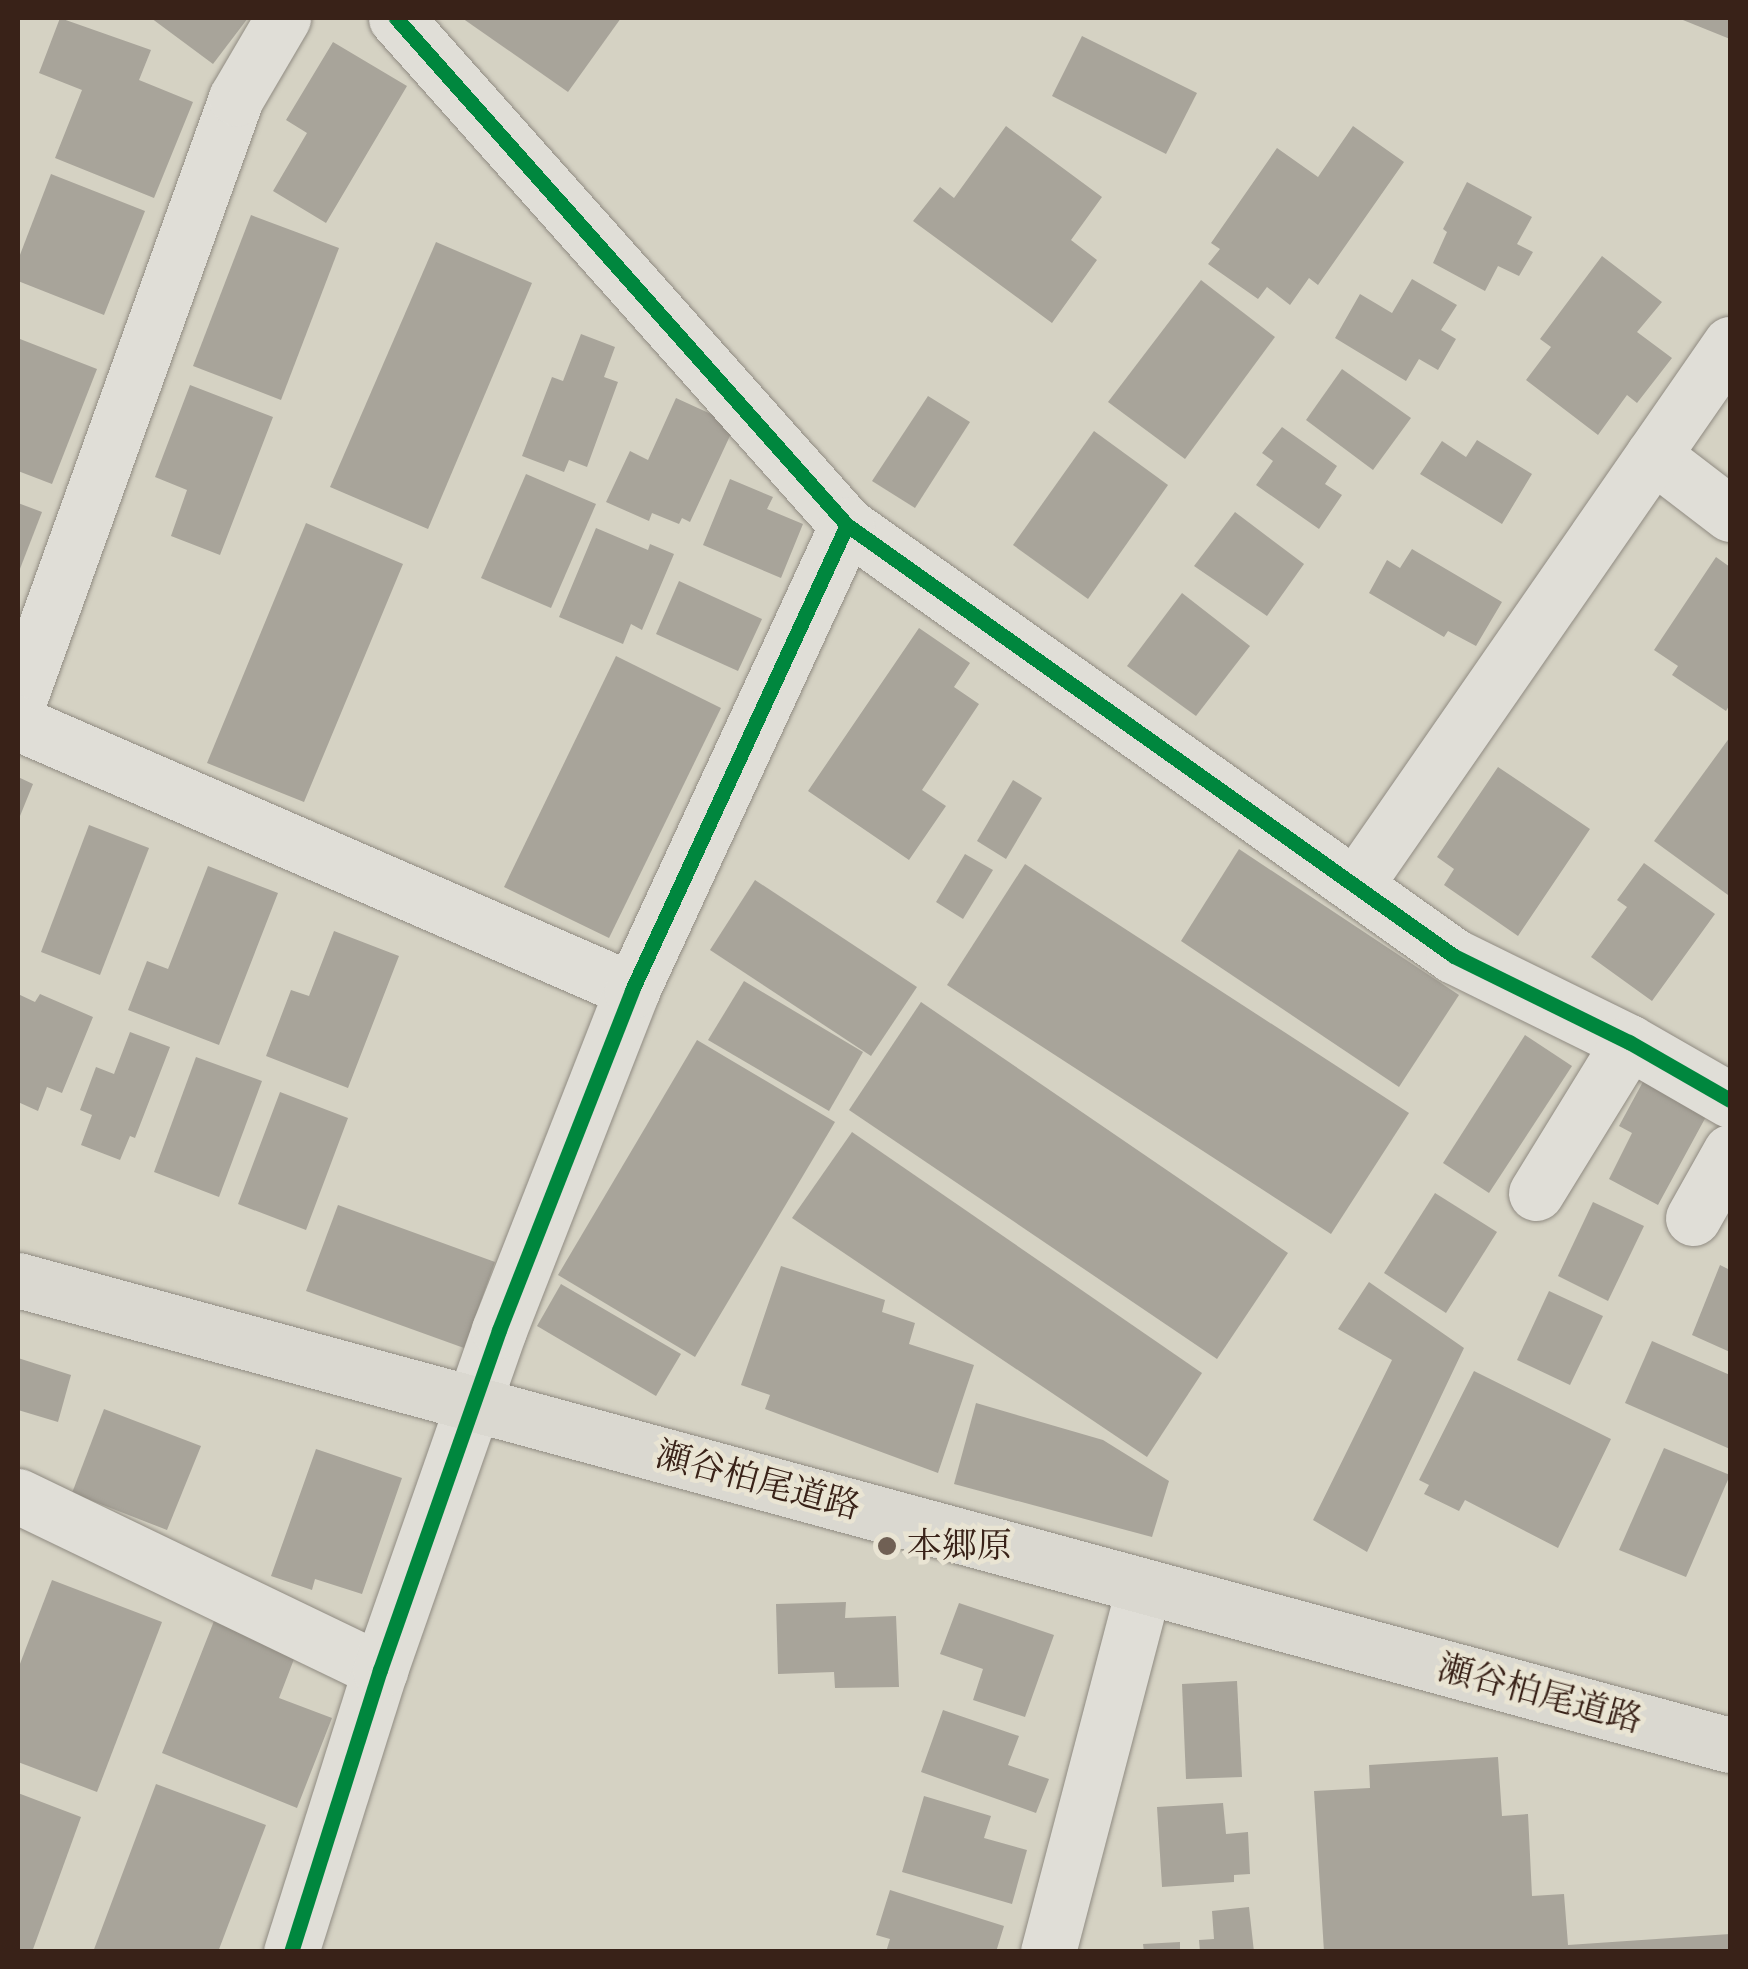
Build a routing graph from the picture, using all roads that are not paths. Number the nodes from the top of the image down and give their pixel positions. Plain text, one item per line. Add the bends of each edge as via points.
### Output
1 (283, 18) edge
2 (396, 18) edge
3 (1730, 344) edge
4 (1653, 455) junction
5 (1730, 514) edge
6 (847, 526) junction
7 (18, 703) edge
8 (18, 723) edge
9 (1356, 884) junction
10 (632, 990) junction
11 (1629, 1042) junction
12 (1730, 1100) edge
13 (1730, 1152) edge
14 (1536, 1193) dead end
15 (1693, 1218) dead end
16 (18, 1280) edge
17 (472, 1403) junction
18 (18, 1496) edge
19 (1144, 1586) junction
20 (380, 1670) junction
21 (1730, 1746) edge
22 (292, 1952) edge
23 (1048, 1952) edge

1 - 7 street via 236,98
2 - 6 street
3 - 4 street
4 - 5 street
4 - 9 street
6 - 9 street
6 - 10 street
8 - 10 street
9 - 11 street via 1454,956
10 - 17 street
11 - 12 street
11 - 14 street
13 - 15 street
16 - 17 main road, 瀬谷柏尾道路
17 - 19 main road, 瀬谷柏尾道路
17 - 20 street
18 - 20 street
19 - 21 main road, 瀬谷柏尾道路
19 - 23 street
20 - 22 street

